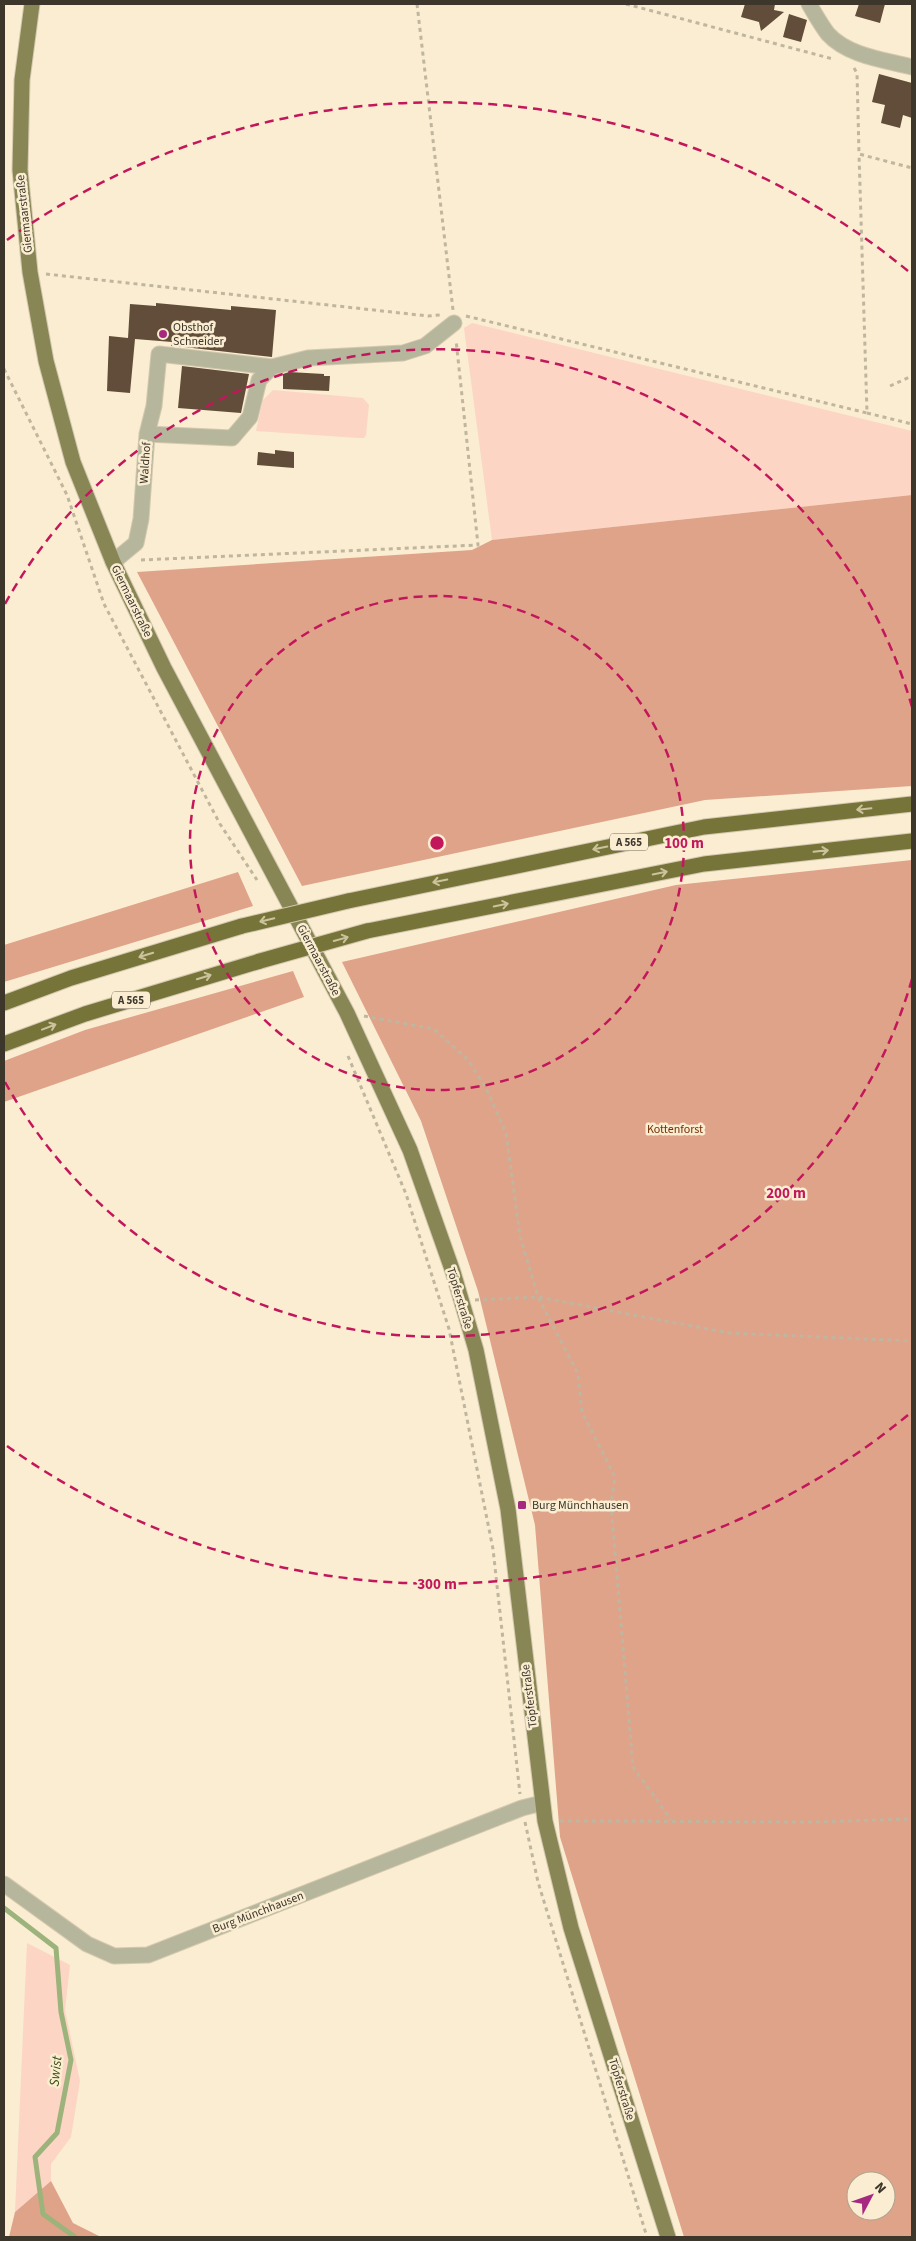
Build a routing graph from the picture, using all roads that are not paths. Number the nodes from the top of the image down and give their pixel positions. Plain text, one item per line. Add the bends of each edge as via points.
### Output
1 (32, 4) edge
2 (809, 4) edge
3 (912, 67) edge
4 (457, 317) road end
5 (272, 367) junction
6 (147, 434) junction
7 (113, 562) junction
8 (912, 804) edge
9 (912, 841) edge
10 (4, 1003) edge
11 (4, 1044) edge
12 (410, 1150) joint
13 (542, 1803) junction
14 (4, 1884) edge
15 (668, 2237) edge

1 - 7 main road, Giermaarstraße via 22,80 20,170 30,272 46,361 73,462
2 - 3 street via 829,34 838,41 855,51
4 - 5 street via 425,346 403,353 308,358
5 - 6 street via 259,380 250,417 232,438
5 - 6 street, Waldhof via 159,354 154,406
6 - 7 street, Waldhof via 141,519 136,543
7 - 12 main road, Giermaarstraße via 164,668 351,1022
8 -> 10 highway, A 565, bridge via 704,827 348,901 242,926 71,978
11 -> 9 highway, A 565, bridge via 85,1014 367,931 704,864
12 - 13 main road, Töpferstraße via 478,1360 508,1509
13 - 14 street, Burg Münchhausen via 522,1808 148,1955 114,1956 88,1944
13 - 15 main road, Töpferstraße via 571,1928

